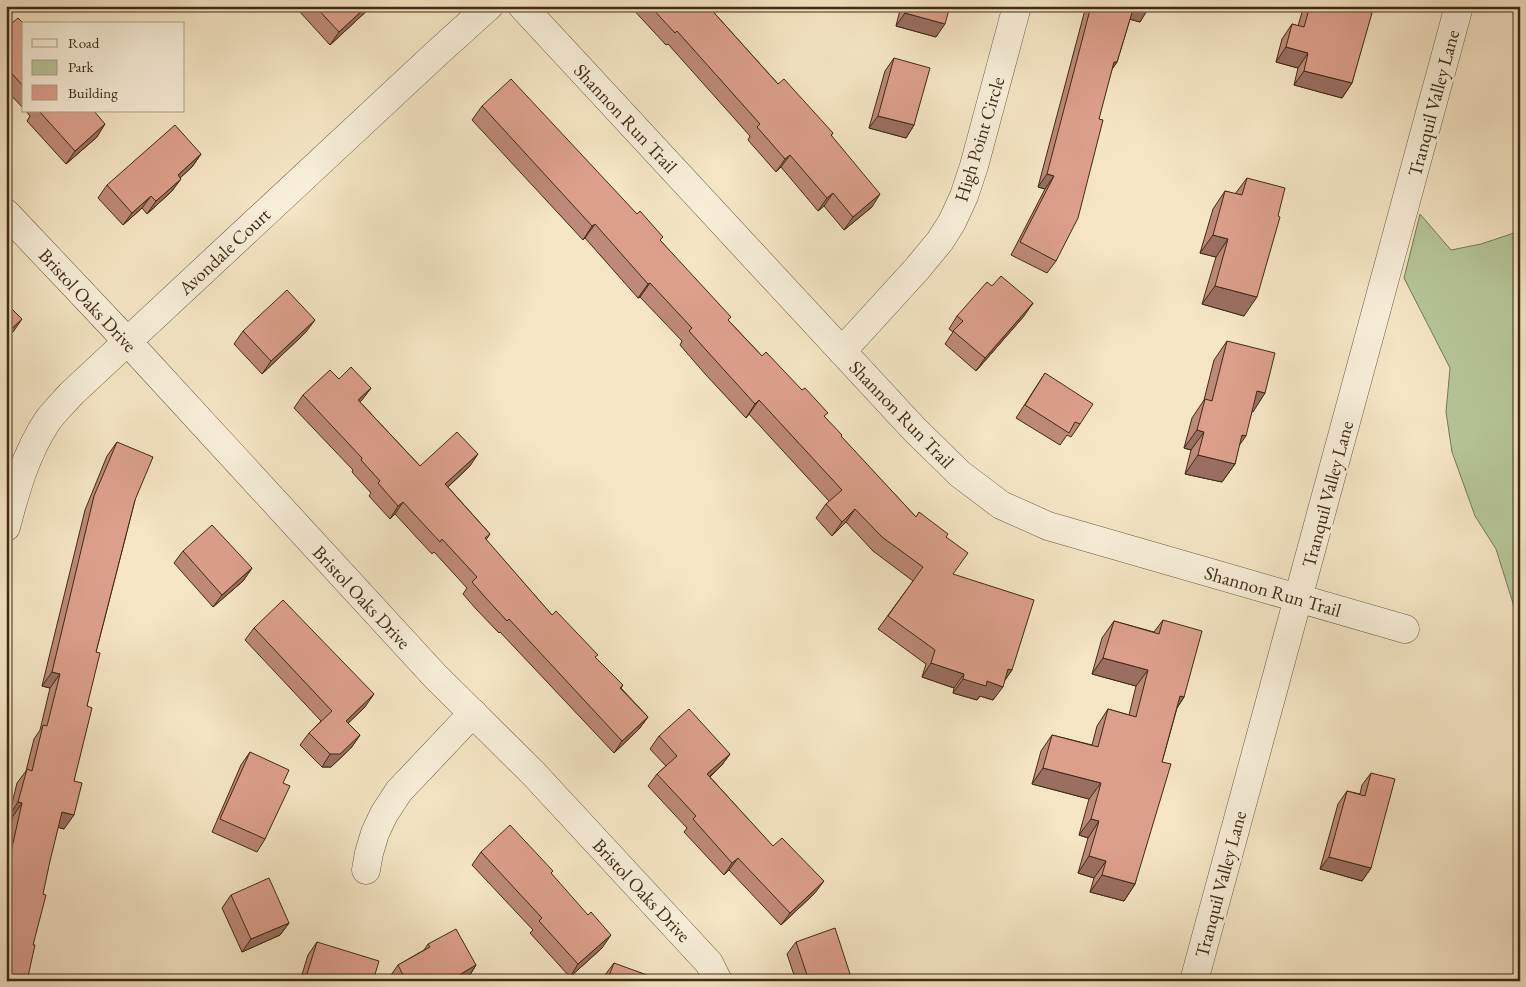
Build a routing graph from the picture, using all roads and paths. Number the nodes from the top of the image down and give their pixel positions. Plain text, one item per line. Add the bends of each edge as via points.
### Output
1 (489, 6) edge
2 (522, 6) edge
3 (1017, 6) edge
4 (1459, 6) edge
5 (6, 213) edge
6 (127, 341) junction
7 (842, 351) junction
8 (6, 527) edge
9 (1298, 599) junction
10 (1405, 629) dead end
11 (473, 713) junction
12 (366, 870) dead end
13 (718, 981) edge
14 (1194, 981) edge

1 - 6 street, Avondale Court
2 - 7 street, Shannon Run Trail
3 - 7 street, High Point Circle via 974,166 952,222 916,270
4 - 9 street, Tranquil Valley Lane
5 - 6 street, Bristol Oaks Drive
6 - 8 street, Avondale Court via 50,418 27,459
6 - 11 street, Bristol Oaks Drive via 435,676
7 - 9 street, Shannon Run Trail via 960,474 1001,505 1048,526
9 - 10 street, Shannon Run Trail
9 - 14 street, Tranquil Valley Lane
11 - 12 street via 400,791 384,814 375,832
11 - 13 street, Bristol Oaks Drive via 709,963

